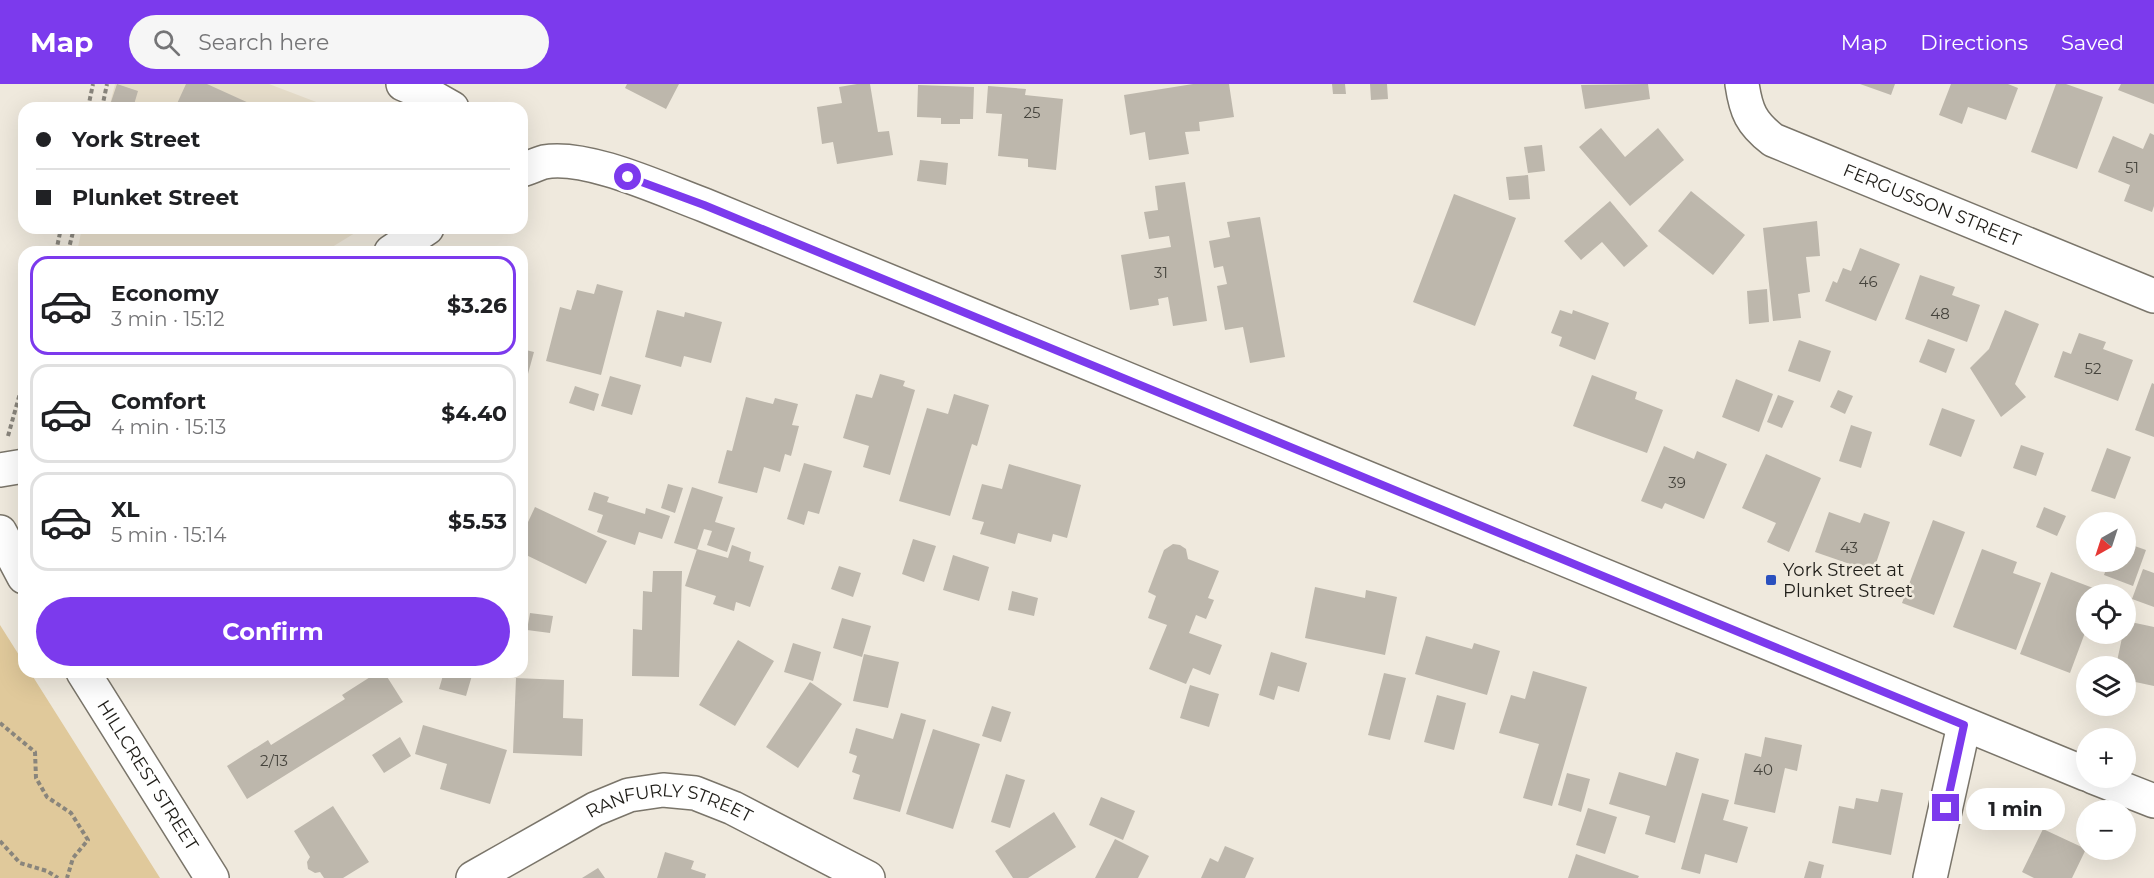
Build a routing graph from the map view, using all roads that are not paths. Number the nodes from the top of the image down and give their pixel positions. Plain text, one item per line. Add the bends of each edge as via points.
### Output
1 (403, 84) edge
2 (1742, 84) edge
3 (441, 102) edge
4 (528, 168) edge
5 (418, 234) edge
6 (400, 246) edge
7 (2154, 296) edge
8 (0, 532) edge
9 (18, 566) edge
10 (87, 678) edge
11 (1964, 725) junction
12 (2076, 770) edge
13 (2121, 788) edge
14 (2154, 801) edge
15 (212, 878) edge
16 (473, 878) edge
17 (868, 878) edge
18 (1930, 878) edge

1 - 3 street
2 - 7 street, FERGUSSON STREET via 1747,110 1773,140
4 - 11 street via 545,162 576,162 704,205
5 - 6 street
8 - 9 street
10 - 15 street, HILLCREST STREET
11 - 12 street
11 - 18 street
13 - 14 street
16 - 17 street, RANFURLY STREET via 595,809 629,795 663,790 695,794 733,808

